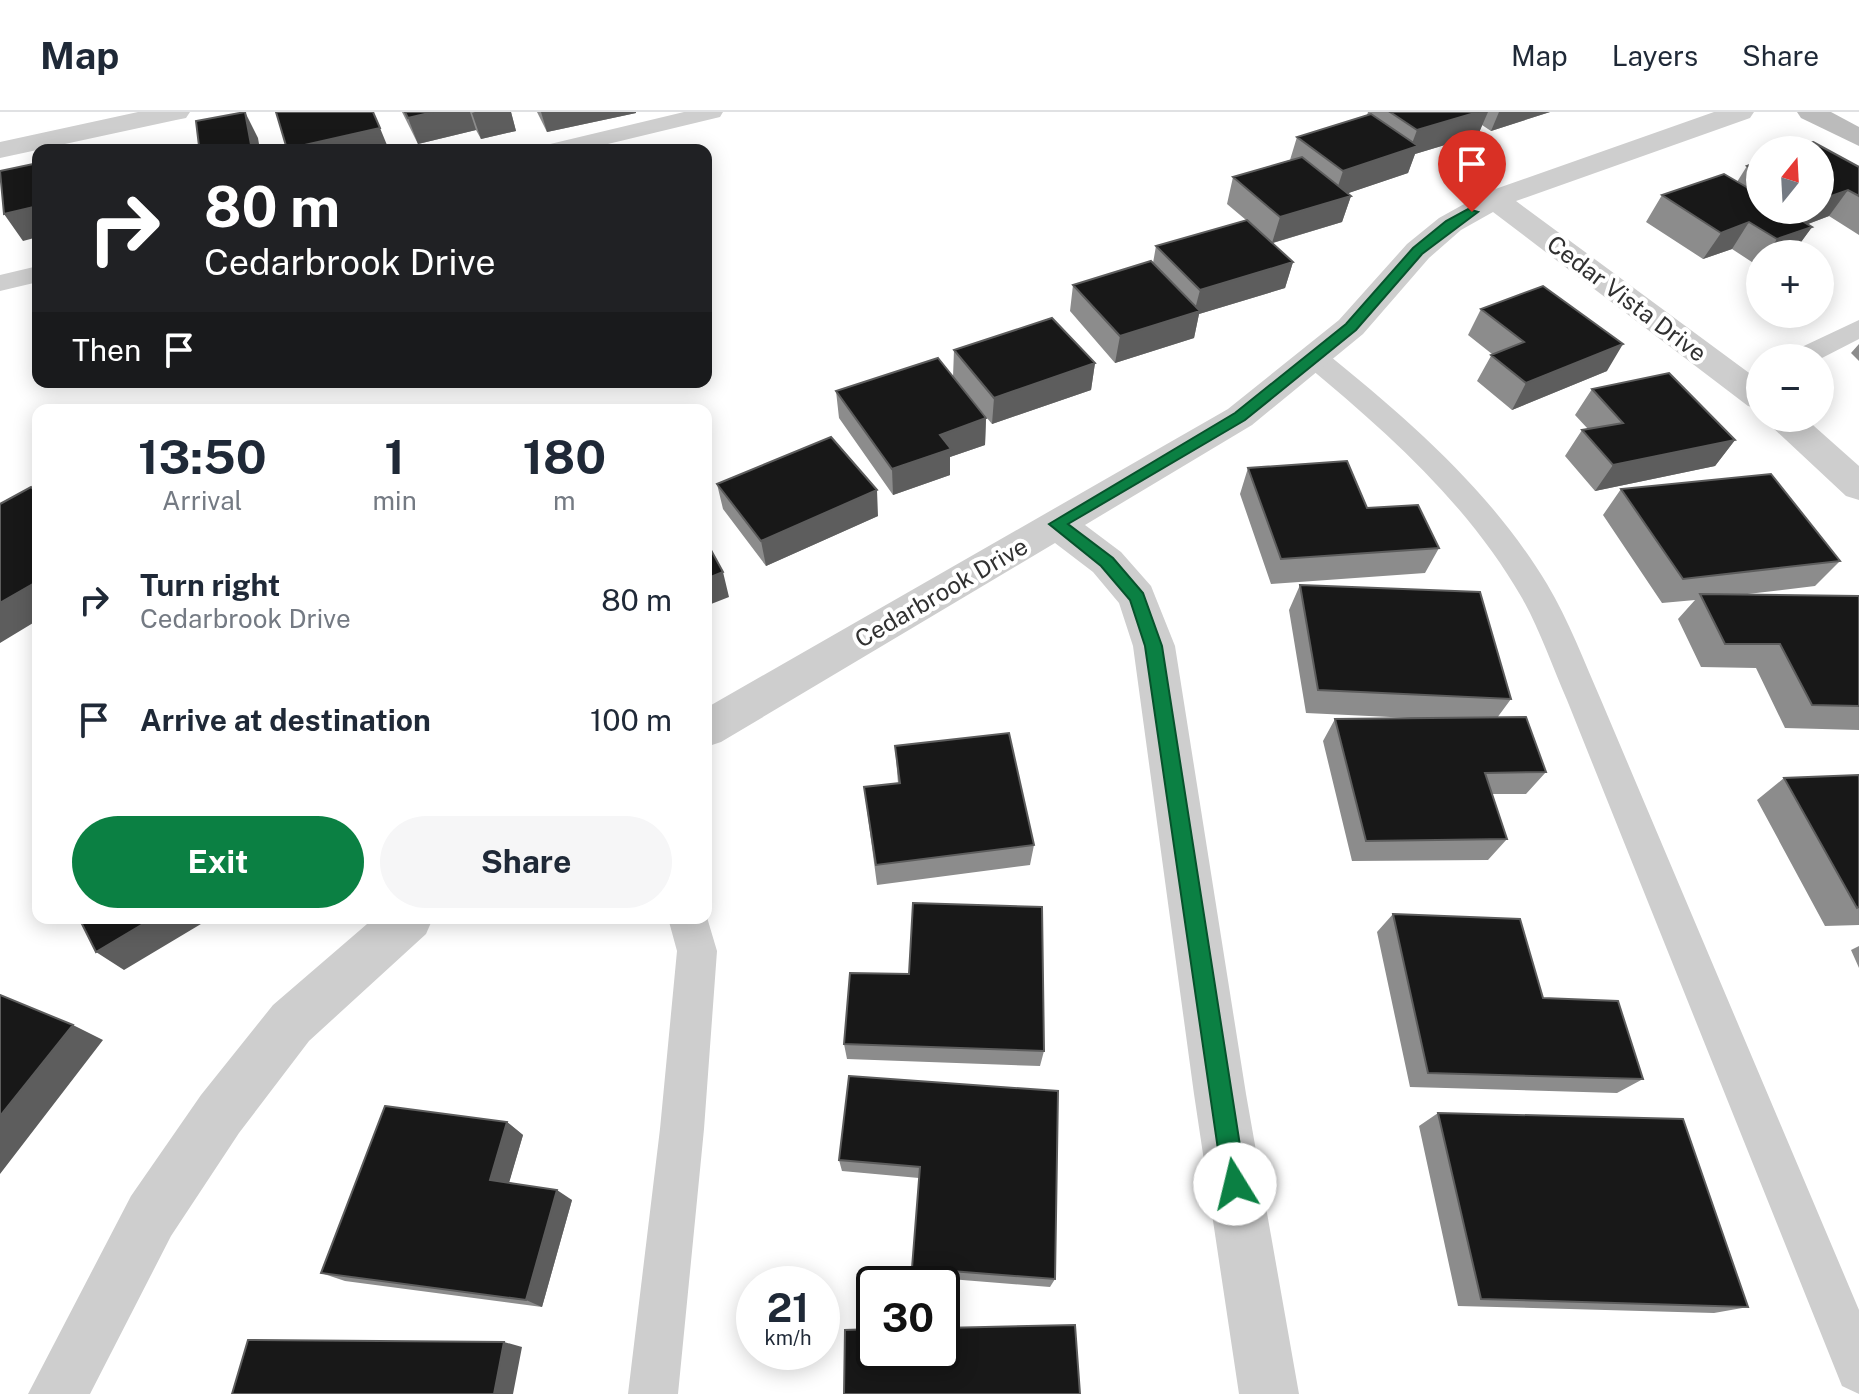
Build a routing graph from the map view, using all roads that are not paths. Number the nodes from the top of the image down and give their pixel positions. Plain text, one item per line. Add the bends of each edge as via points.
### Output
1 (176, 112) edge
2 (712, 112) edge
3 (1740, 112) edge
4 (1811, 112) edge
5 (1859, 138) edge
6 (579, 144) edge
7 (0, 150) edge
8 (1494, 199) junction
9 (32, 275) edge
10 (0, 283) edge
11 (1859, 328) edge
12 (1828, 344) edge
13 (1315, 358) junction
14 (1746, 381) edge
15 (1798, 432) edge
16 (1859, 487) edge
17 (1057, 524) junction
18 (712, 725) edge
19 (402, 924) edge
20 (690, 924) edge
21 (1859, 1369) edge
22 (58, 1394) edge
23 (653, 1394) edge
24 (1269, 1394) edge

1 - 7 street
2 - 6 lane
3 - 8 street, Cedarbrook Drive
4 - 5 main road
8 - 13 street, Cedarbrook Drive via 1450,224 1418,251 1351,327
8 - 14 street, Cedar Vista Drive
9 - 10 lane
11 - 12 lane
13 - 17 street, Cedarbrook Drive via 1240,417
13 - 21 lane via 1454,480 1537,596
15 - 16 street
17 - 18 street, Cedarbrook Drive
17 - 24 street via 1107,562 1137,597 1154,646
19 - 22 street via 291,1023 220,1114 151,1216
20 - 23 lane via 697,951

